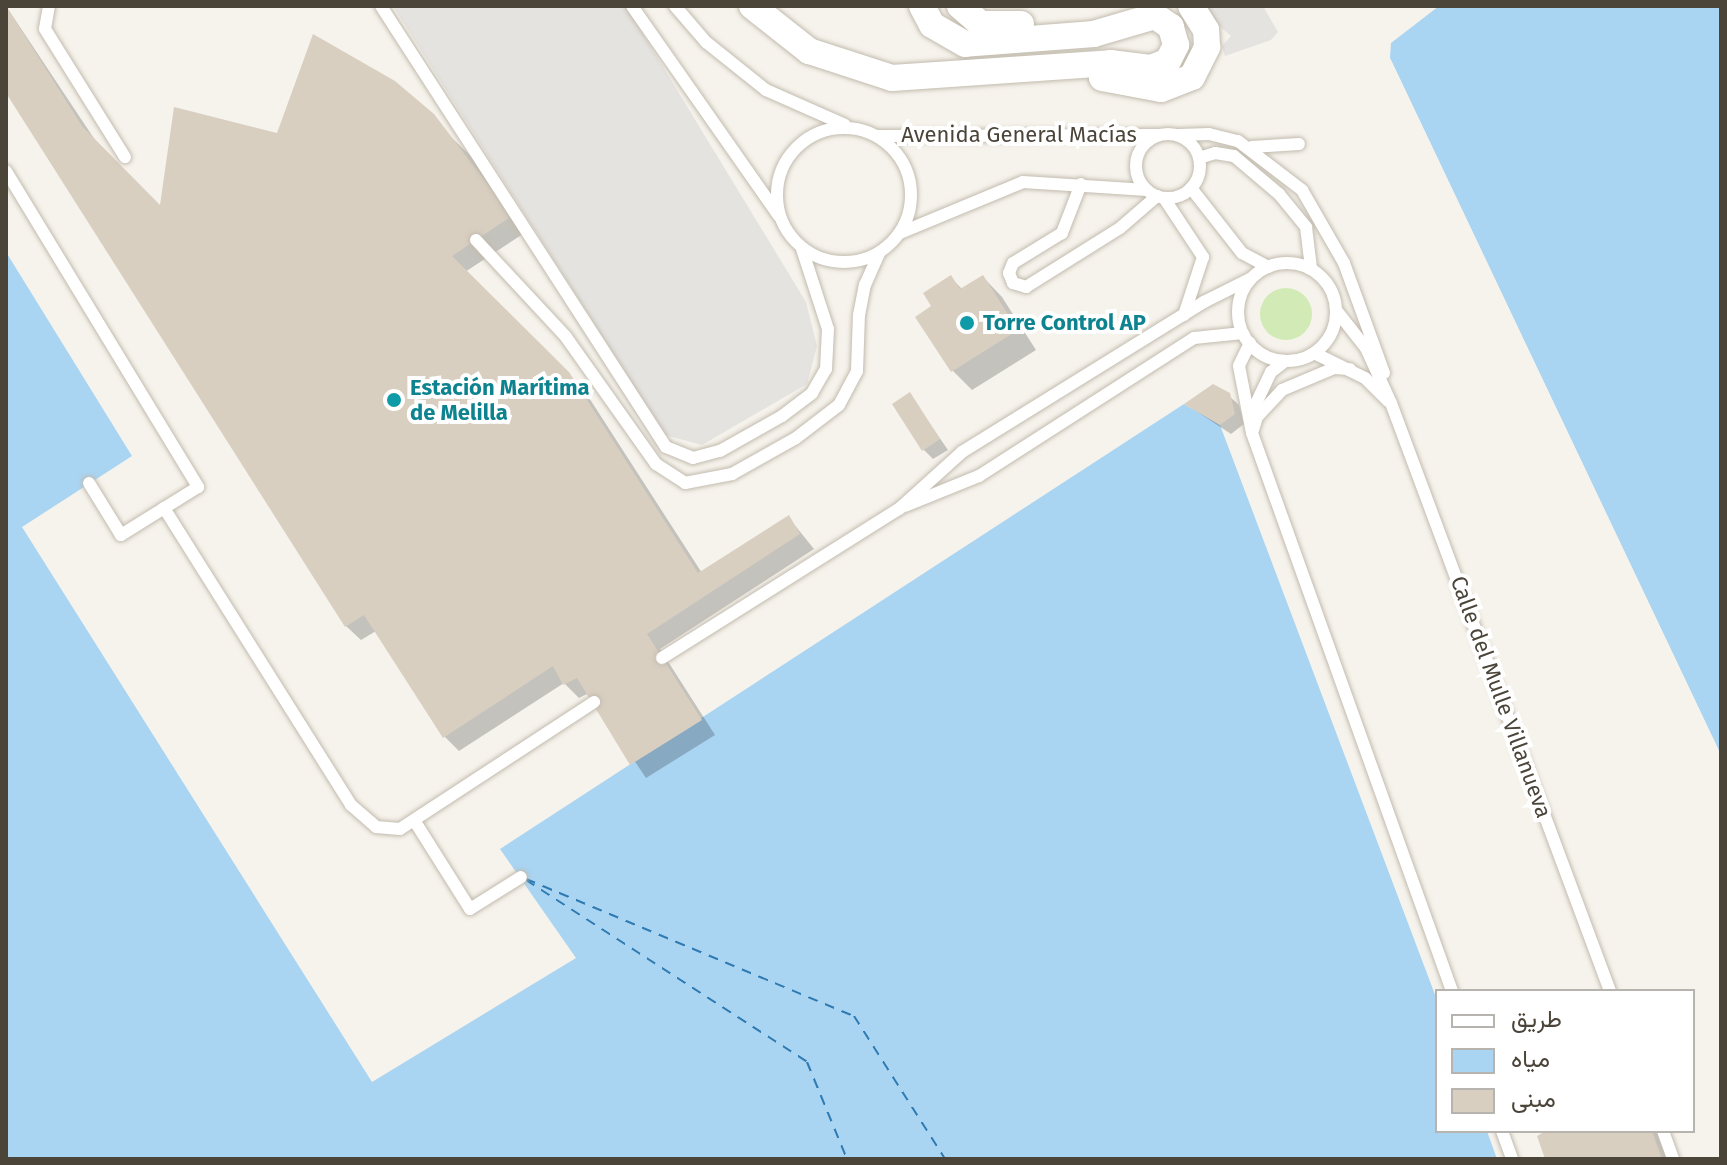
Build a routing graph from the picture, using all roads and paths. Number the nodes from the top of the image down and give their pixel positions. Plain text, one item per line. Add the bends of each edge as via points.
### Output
1 (49, 6) edge
2 (381, 6) edge
3 (632, 6) edge
4 (675, 6) edge
5 (733, 6) edge
6 (752, 6) edge
7 (1126, 6) edge
8 (1191, 6) edge
9 (923, 8) edge
10 (964, 11) edge
11 (946, 37) junction
12 (851, 127) junction
13 (1159, 135) junction
14 (1179, 135) junction
15 (878, 136) junction
16 (1299, 144) dead end
17 (1252, 147) junction
18 (125, 157) dead end
19 (1199, 158) junction
20 (6, 171) edge
21 (1081, 184) junction
22 (1191, 188) junction
23 (1156, 195) junction
24 (780, 217) junction
25 (900, 233) junction
26 (476, 240) dead end
27 (802, 249) junction
28 (880, 252) junction
29 (1268, 267) junction
30 (1311, 268) junction
31 (1250, 279) junction
32 (1336, 310) junction
33 (1183, 318) junction
34 (1246, 338) junction
35 (1314, 353) junction
36 (1285, 361) junction
37 (1350, 369) junction
38 (1391, 403) junction
39 (1250, 416) junction
40 (1252, 433) junction
41 (89, 483) dead end
42 (164, 508) junction
43 (899, 509) junction
44 (662, 658) dead end
45 (594, 702) dead end
46 (414, 820) junction
47 (521, 877) dead end
48 (1451, 989) edge
49 (1609, 989) edge
50 (1503, 1133) edge
51 (1664, 1133) edge
52 (1512, 1159) edge
53 (1673, 1159) edge

1 - 18 lane via 45,29
2 - 27 lane via 666,447 693,458 720,451 812,393 826,369 828,329
3 - 24 lane
4 - 12 lane via 706,42 766,90
5 - 8 street via 771,41 825,74 857,86 924,93 1095,78 1161,89 1177,85 1192,77 1207,47 1206,30
6 - 11 street via 809,51 892,78 1110,63 1151,68 1168,61 1176,45 1171,27 1155,16 1094,34 965,44
7 - 10 street via 1091,19 996,26
9 - 11 street
10 - 11 street
12 - 15 lane
12 - 24 lane via 817,132 790,152 776,183
13 - 14 lane
13 - 15 lane, Avenida General Macías
13 - 23 lane via 1142,145 1135,163
14 - 17 lane, Calle del Mulle Villanueva via 1209,134
14 - 19 lane
15 - 25 lane via 899,155 910,180 910,208
16 - 17 lane
17 - 38 lane, Calle del Mulle Villanueva via 1302,190 1325,225 1361,301
19 - 22 lane
19 - 30 lane via 1215,153 1234,156 1279,194 1306,227
20 - 42 lane via 198,487
21 - 23 lane
21 - 23 lane via 1062,233 1013,263 1013,283 1026,287 1120,228
21 - 25 lane via 1023,182
22 - 23 lane
22 - 29 lane via 1242,253
23 - 33 lane via 1203,257
24 - 27 lane
25 - 28 lane
26 - 28 lane via 566,337 656,464 685,483 732,474 796,438 839,405 857,371 859,315
27 - 28 lane via 841,261
29 - 30 lane via 1289,262
29 - 31 lane
30 - 32 lane via 1327,282
31 - 33 lane
31 - 34 lane via 1240,299
32 - 35 lane via 1333,330
32 - 38 lane, Calle del Mulle Villanueva via 1366,348
33 - 43 lane via 962,452
34 - 36 lane via 1265,356
34 - 39 lane via 1239,366
34 - 43 lane via 1194,338 979,476
35 - 36 lane
35 - 37 lane, Calle del Mulle Villanueva
36 - 39 lane via 1271,372
37 - 38 lane, Calle del Mulle Villanueva
37 - 40 lane via 1334,368 1282,390 1257,417
38 - 49 lane, Calle del Mulle Villanueva
39 - 40 lane
40 - 48 lane
41 - 42 lane via 121,535
42 - 46 lane via 351,805 390,832
43 - 44 lane
45 - 46 lane
46 - 47 lane via 470,909
50 - 52 lane
51 - 53 lane

